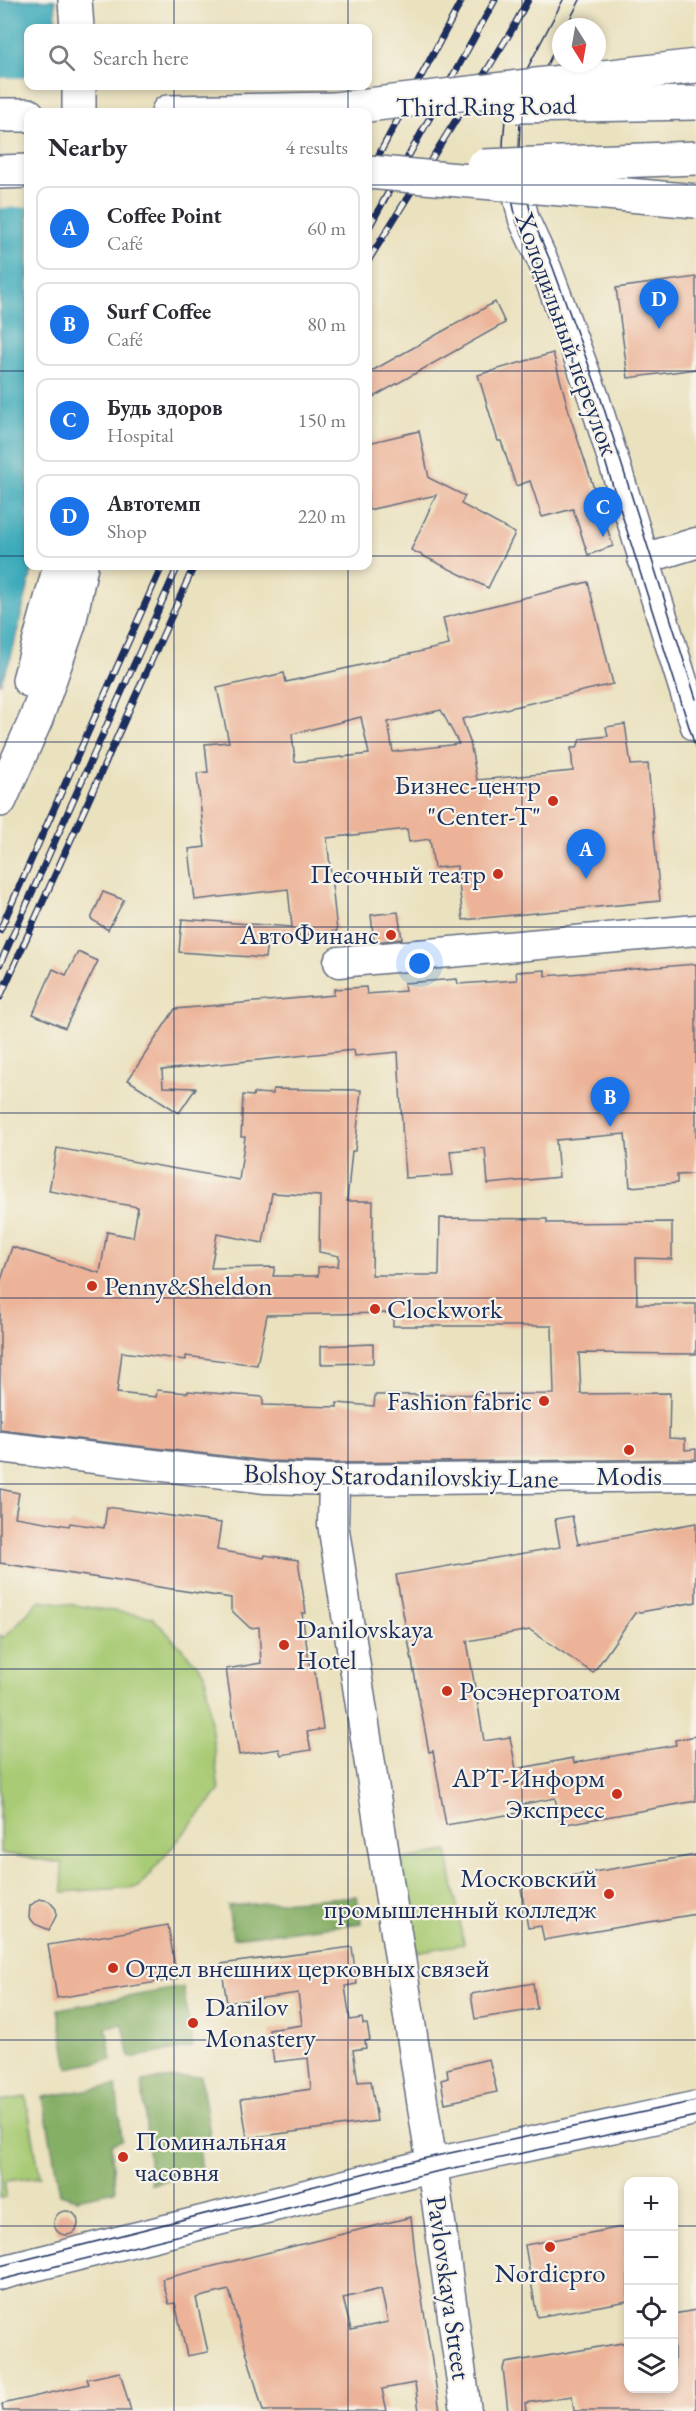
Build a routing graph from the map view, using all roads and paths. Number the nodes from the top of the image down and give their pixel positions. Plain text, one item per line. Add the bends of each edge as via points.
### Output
1 (75, 0) edge
2 (98, 0) edge
3 (77, 24) edge
4 (99, 24) edge
5 (696, 66) edge
6 (79, 90) edge
7 (101, 90) edge
8 (696, 103) edge
9 (79, 108) edge
10 (102, 108) edge
11 (342, 108) edge
12 (372, 108) edge
13 (24, 115) edge
14 (0, 116) edge
15 (696, 158) edge
16 (24, 171) edge
17 (372, 171) edge
18 (372, 171) edge
19 (0, 172) edge
20 (515, 182) dead end
21 (696, 201) edge
22 (696, 543) edge
23 (643, 559) junction
24 (59, 570) edge
25 (80, 570) edge
26 (696, 726) edge
27 (0, 749) edge
28 (0, 800) edge
29 (696, 930) edge
30 (339, 962) dead end
31 (0, 1447) edge
32 (696, 1476) edge
33 (334, 1480) junction
34 (696, 2108) edge
35 (432, 2165) junction
36 (0, 2273) edge
37 (466, 2411) edge

1 - 3 main road
2 - 4 main road
5 - 11 main road, bridge
6 - 9 main road
7 - 10 main road
8 - 12 main road, Third Ring Road, bridge
13 - 14 main road
15 - 17 main road, bridge
16 - 19 main road
18 - 21 main road, bridge
20 - 23 street, Холодильный переулок via 524,220 594,398
22 - 23 street
23 - 26 street, Холодильный переулок
24 - 27 main road via 29,678
25 - 28 main road via 69,624 36,719
29 - 30 street
31 - 33 street, Bolshoy Starodanilovskiy Lane via 266,1478
32 - 33 street, Bolshoy Starodanilovskiy Lane
33 - 35 street, Pavlovskaya Street via 335,1536
34 - 35 main road
35 - 36 main road
35 - 37 street, Pavlovskaya Street

